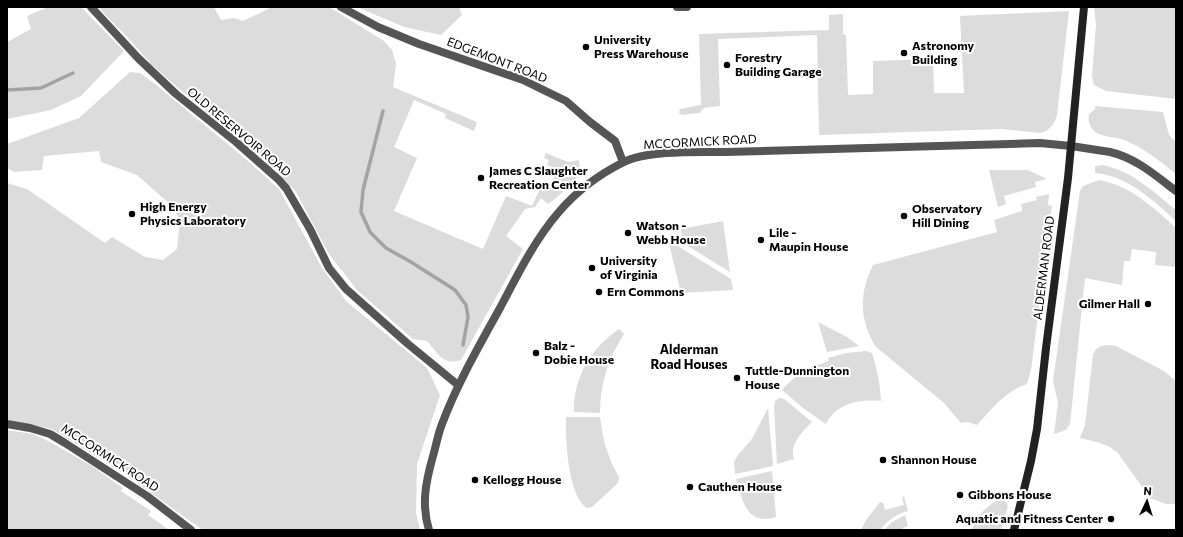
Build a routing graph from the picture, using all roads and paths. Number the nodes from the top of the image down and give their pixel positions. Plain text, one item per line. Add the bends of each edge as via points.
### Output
1 (91, 7) edge
2 (341, 7) edge
3 (678, 7) edge
4 (687, 7) edge
5 (1084, 7) edge
6 (1071, 146) junction
7 (623, 162) junction
8 (1176, 191) edge
9 (458, 385) junction
10 (7, 424) edge
11 (191, 530) edge
12 (429, 530) edge
13 (1014, 530) edge

1 - 9 street, OLD RESERVOIR ROAD via 138,58 176,94 279,180 310,229 329,268 346,289
2 - 7 street, EDGEMONT ROAD via 378,27 523,80 566,101 615,141
3 - 4 street
5 - 6 main road, ALDERMAN ROAD
6 - 7 street, MCCORMICK ROAD via 1040,143 694,152 644,155
6 - 8 street, MCCORMICK ROAD via 1126,158 1148,169
6 - 13 main road, ALDERMAN ROAD via 1037,429
7 - 9 street, MCCORMICK ROAD via 579,192 543,232
9 - 12 street, MCCORMICK ROAD via 441,426 425,484 424,504
10 - 11 street, MCCORMICK ROAD via 50,434 80,451 147,496

